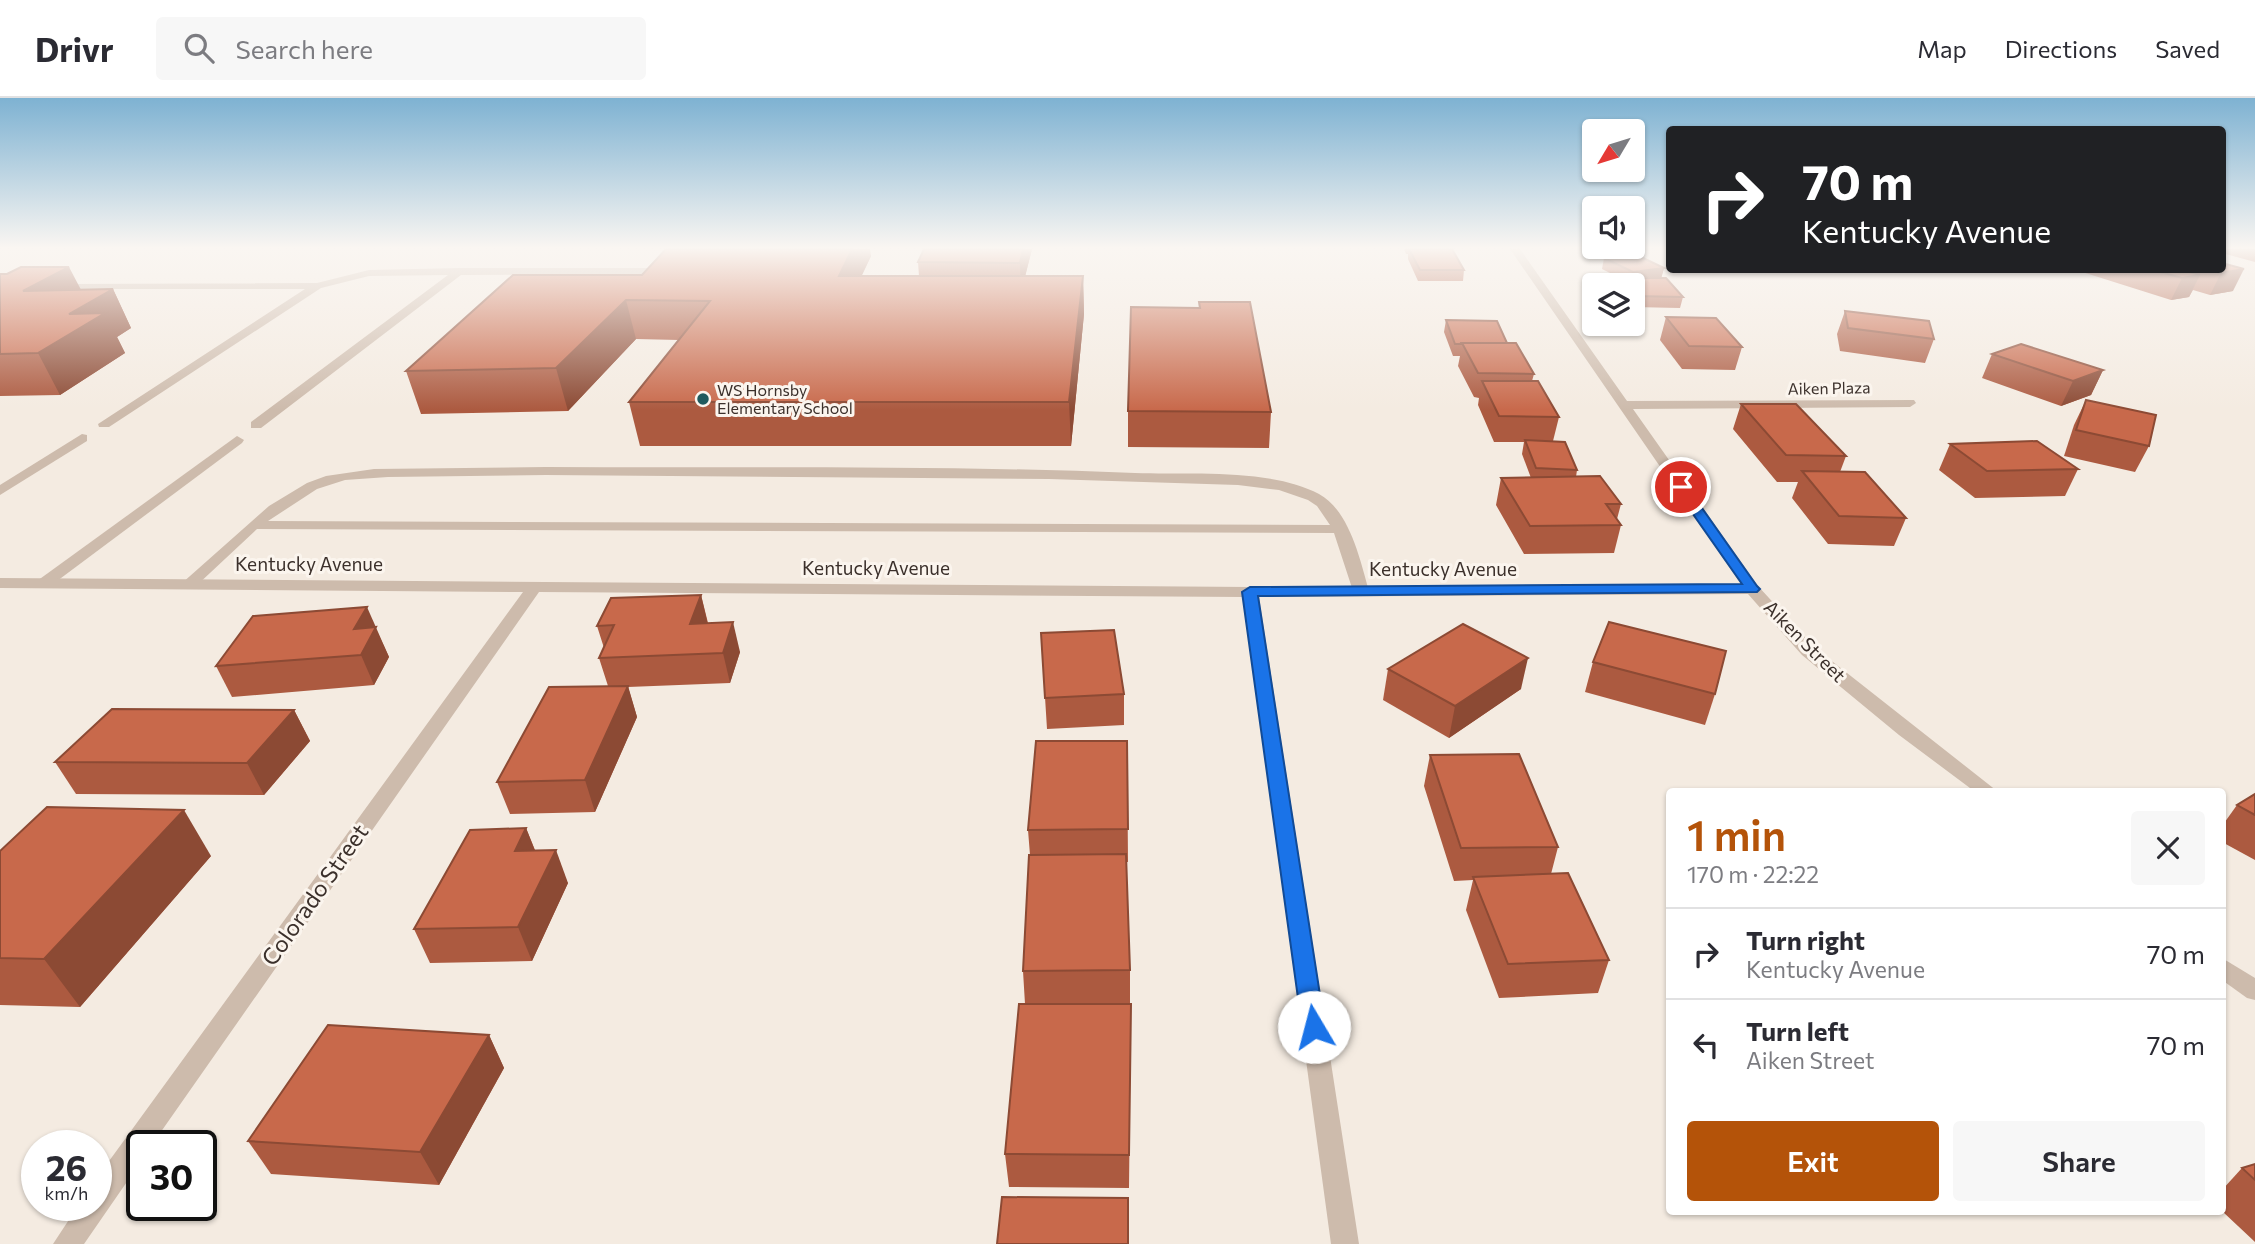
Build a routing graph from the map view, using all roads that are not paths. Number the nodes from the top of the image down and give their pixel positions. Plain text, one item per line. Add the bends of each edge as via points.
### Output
1 (292, 302) edge
2 (418, 302) edge
3 (1551, 302) edge
4 (1910, 403) dead end
5 (1623, 405) junction
6 (104, 424) dead end
7 (256, 425) dead end
8 (82, 438) dead end
9 (237, 440) dead end
10 (0, 491) edge
11 (256, 525) junction
12 (1339, 529) junction
13 (0, 583) edge
14 (43, 584) junction
15 (189, 584) junction
16 (534, 587) junction
17 (1752, 589) junction
18 (1361, 591) junction
19 (1250, 592) junction
20 (1983, 788) edge
21 (2226, 970) edge
22 (2255, 991) edge
23 (112, 1180) edge
24 (83, 1221) edge
25 (67, 1244) edge
26 (1346, 1244) edge

1 - 6 street
2 - 7 street
3 - 5 street, Aiken Street
4 - 5 street, Aiken Plaza
5 - 17 street, Aiken Street
8 - 10 street
9 - 14 street
11 - 12 street
11 - 12 street via 308,487 331,479 361,474 521,471 1069,474 1236,482 1313,497 1328,508
11 - 15 street
12 - 18 street
13 - 14 street, Kentucky Avenue
14 - 15 street, Kentucky Avenue
15 - 16 street, Kentucky Avenue
16 - 19 street, Kentucky Avenue
16 - 23 street, Colorado Street
17 - 18 street, Kentucky Avenue
17 - 20 street, Aiken Street via 1808,651
18 - 19 street, Kentucky Avenue
19 - 26 street
21 - 22 street
24 - 25 street, Colorado Street

